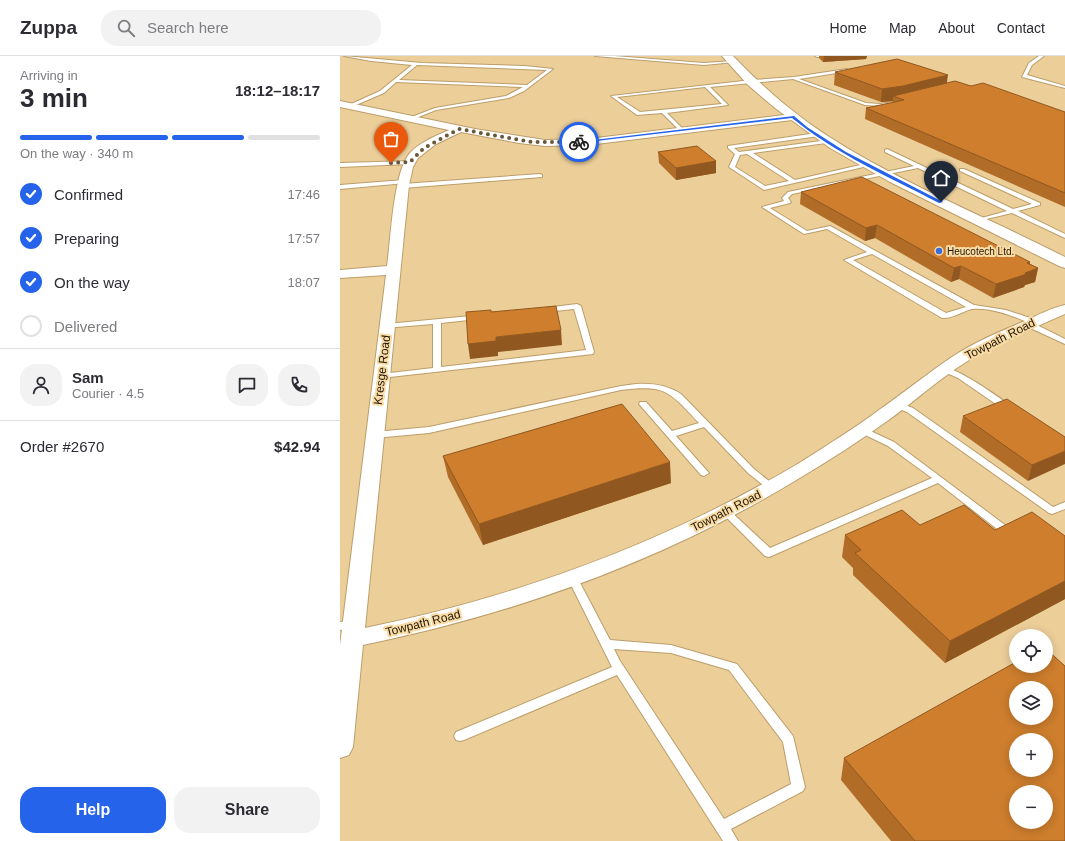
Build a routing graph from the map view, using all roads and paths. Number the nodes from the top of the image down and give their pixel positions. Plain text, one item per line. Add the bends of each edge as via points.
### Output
1 (346, 56) edge
2 (599, 56) edge
3 (687, 56) edge
4 (817, 56) edge
5 (855, 56) edge
6 (1042, 56) edge
7 (730, 59) edge
8 (417, 64) junction
9 (694, 64) junction
10 (850, 70) edge
11 (793, 78) junction
12 (395, 81) junction
13 (752, 81) junction
14 (528, 86) junction
15 (706, 86) junction
16 (1065, 87) edge
17 (896, 103) edge
18 (340, 104) edge
19 (351, 106) junction
20 (664, 112) junction
21 (792, 117) junction
22 (411, 118) junction
23 (459, 129) junction
24 (682, 131) junction
25 (821, 138) junction
26 (887, 151) dead end
27 (749, 153) junction
28 (738, 154) junction
29 (410, 162) junction
30 (340, 165) edge
31 (869, 166) junction
32 (919, 166) junction
33 (962, 170) dead end
34 (884, 173) junction
35 (540, 176) dead end
36 (795, 182) junction
37 (403, 184) junction
38 (340, 187) edge
39 (1014, 211) junction
40 (980, 220) junction
41 (1065, 236) edge
42 (873, 252) junction
43 (1065, 262) edge
44 (393, 270) junction
45 (340, 274) edge
46 (972, 307) junction
47 (1065, 309) edge
48 (538, 310) edge
49 (484, 316) edge
50 (437, 321) junction
51 (1031, 323) junction
52 (387, 326) junction
53 (1065, 342) edge
54 (945, 369) junction
55 (437, 370) junction
56 (381, 376) junction
57 (643, 404) dead end
58 (897, 405) junction
59 (1019, 415) edge
60 (705, 424) junction
61 (862, 430) junction
62 (375, 435) junction
63 (670, 435) junction
64 (704, 473) dead end
65 (938, 479) junction
66 (771, 487) junction
67 (1065, 505) edge
68 (726, 512) junction
69 (1005, 530) edge
70 (572, 577) junction
71 (349, 630) edge
72 (606, 644) junction
73 (620, 669) junction
74 (460, 736) dead end
75 (340, 747) edge
76 (722, 827) junction
77 (731, 841) edge

1 - 8 lane
2 - 9 lane
3 - 9 lane
4 - 5 lane
6 - 16 lane via 1030,64 1024,76
7 - 9 lane
7 - 13 main road
8 - 12 lane
8 - 14 lane via 551,69
10 - 11 lane
11 - 13 lane
11 - 17 lane via 866,104
12 - 14 lane
12 - 19 lane via 382,92
13 - 15 lane
13 - 21 main road
14 - 22 lane via 507,97 435,109
15 - 20 lane via 726,105
15 - 20 lane via 613,96 639,114
18 - 19 street
19 - 22 street
20 - 24 lane
21 - 24 street
21 - 25 main road
22 - 23 street
23 - 24 street via 525,141 560,143
23 - 29 street, Kresge Road via 424,148
25 - 27 lane
25 - 28 lane via 730,148
25 - 31 main road
26 - 32 lane
27 - 28 lane
27 - 36 lane
28 - 36 lane via 732,167 764,188
29 - 30 lane
29 - 37 street, Kresge Road
31 - 34 main road
31 - 36 lane
32 - 34 lane
32 - 39 lane
33 - 39 lane via 1038,204
34 - 40 main road
34 - 42 lane via 790,193 785,198 788,202 765,207 806,233 828,227
35 - 37 lane
37 - 38 lane
37 - 44 street, Kresge Road
39 - 40 lane
39 - 41 lane
40 - 43 main road
42 - 46 lane
42 - 46 lane via 847,260 945,316
44 - 45 street
44 - 52 street, Kresge Road
46 - 51 lane via 1003,310
47 - 51 street, Towpath Road
48 - 55 lane via 577,306 590,352
49 - 50 lane
50 - 52 lane
50 - 55 lane
51 - 53 lane
51 - 54 street, Towpath Road via 988,343
52 - 56 street, Kresge Road
54 - 58 street, Towpath Road
54 - 59 lane via 961,376
55 - 56 lane
56 - 62 street, Kresge Road
57 - 63 lane
58 - 61 street, Towpath Road
58 - 67 lane via 910,410 1052,512
60 - 62 lane via 672,391 647,385 621,388 429,430
60 - 63 lane
60 - 66 lane via 751,471
61 - 65 lane via 891,444
61 - 66 street, Towpath Road
62 - 71 street, Kresge Road
63 - 64 lane
65 - 68 lane via 769,553
65 - 69 lane
66 - 68 street, Towpath Road
68 - 70 street, Towpath Road via 615,562
70 - 71 street, Towpath Road via 430,623
70 - 72 lane
71 - 75 street, Kresge Road
72 - 73 lane
72 - 76 lane via 671,649 733,667 789,740 798,787
73 - 74 lane
73 - 76 lane
76 - 77 lane

